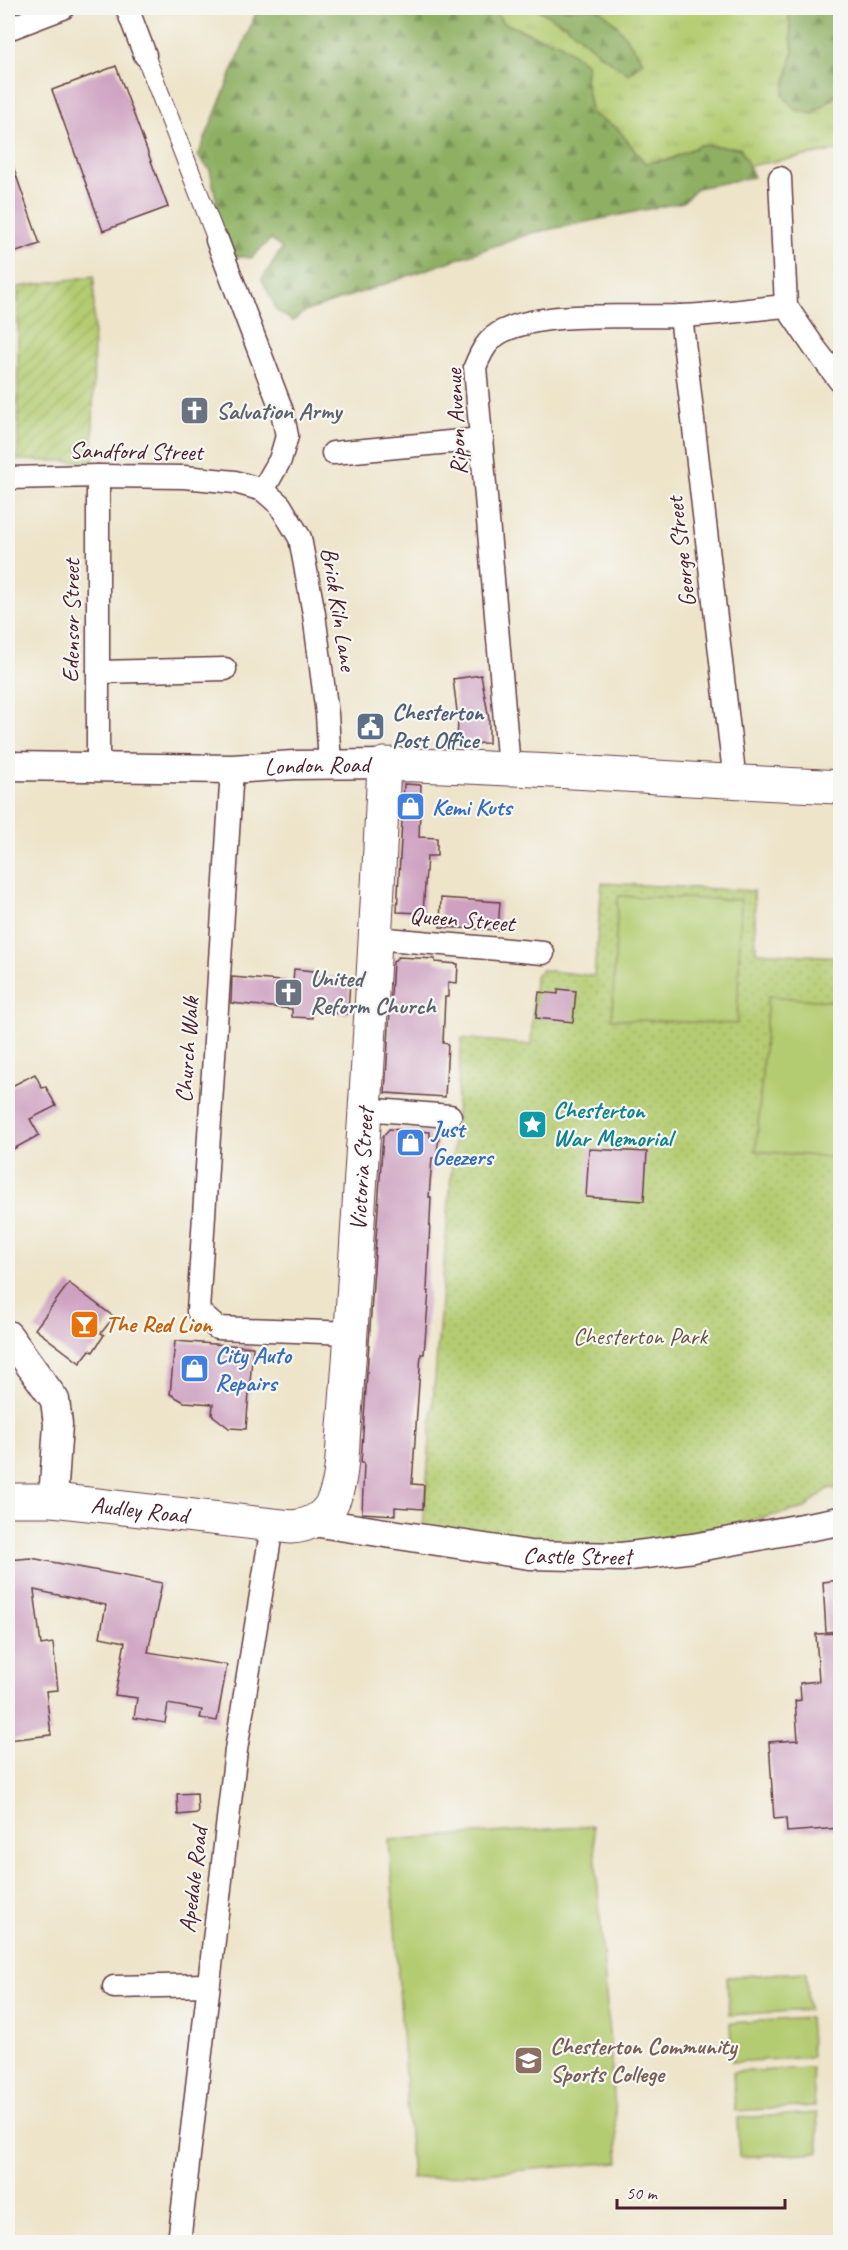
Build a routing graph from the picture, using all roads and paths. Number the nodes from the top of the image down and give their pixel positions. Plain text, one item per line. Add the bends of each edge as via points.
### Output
1 (63, 8) edge
2 (127, 8) edge
3 (8, 29) edge
4 (145, 55) joint
5 (780, 178) dead end
6 (217, 240) joint
7 (786, 306) junction
8 (681, 316) junction
9 (840, 381) edge
10 (482, 439) junction
11 (333, 453) dead end
12 (98, 476) junction
13 (8, 478) edge
14 (263, 490) junction
15 (225, 669) dead end
16 (98, 672) junction
17 (330, 765) junction
18 (384, 765) junction
19 (8, 766) edge
20 (98, 767) junction
21 (509, 768) junction
22 (232, 769) junction
23 (735, 782) junction
24 (840, 788) edge
25 (376, 938) junction
26 (543, 953) dead end
27 (365, 1109) junction
28 (450, 1116) dead end
29 (351, 1333) junction
30 (8, 1335) edge
31 (8, 1500) edge
32 (53, 1500) junction
33 (840, 1521) edge
34 (313, 1522) junction
35 (272, 1526) junction
36 (207, 1985) junction
37 (114, 1987) dead end
38 (179, 2242) edge

1 - 3 street
2 - 4 street
4 - 6 street
5 - 7 street
6 - 14 street via 282,411 286,436 280,460
7 - 8 street, Ripon Avenue
7 - 9 street
8 - 10 street, Ripon Avenue via 529,321 501,332 483,348 475,366
8 - 23 street, George Street
10 - 11 street
10 - 21 street, Ripon Avenue
12 - 13 street, Sandford Street
12 - 14 street, Sandford Street via 184,477 235,482
12 - 16 street, Edensor Street
14 - 17 street, Brick Kiln Lane via 280,505 300,538 317,636
15 - 16 street
16 - 20 street, Edensor Street
17 - 18 street, London Road
17 - 22 street, London Road
18 - 21 main road, London Road
18 - 25 main road, Victoria Street
19 - 20 street, London Road
20 - 22 street, London Road
21 - 23 main road, London Road
22 - 29 street, Church Walk via 198,1311 217,1328
23 - 24 main road, London Road
25 - 26 street, Queen Street
25 - 27 main road, Victoria Street
27 - 28 street
27 - 29 main road, Victoria Street
29 - 34 main road, Victoria Street via 337,1488 332,1504
30 - 32 street via 56,1400
31 - 32 main road, Audley Road
32 - 35 main road, Audley Road
33 - 34 street, Castle Street via 622,1557 530,1555
34 - 35 main road via 303,1526
35 - 36 street, Apedale Road via 236,1750
36 - 37 street
36 - 38 street, Apedale Road

